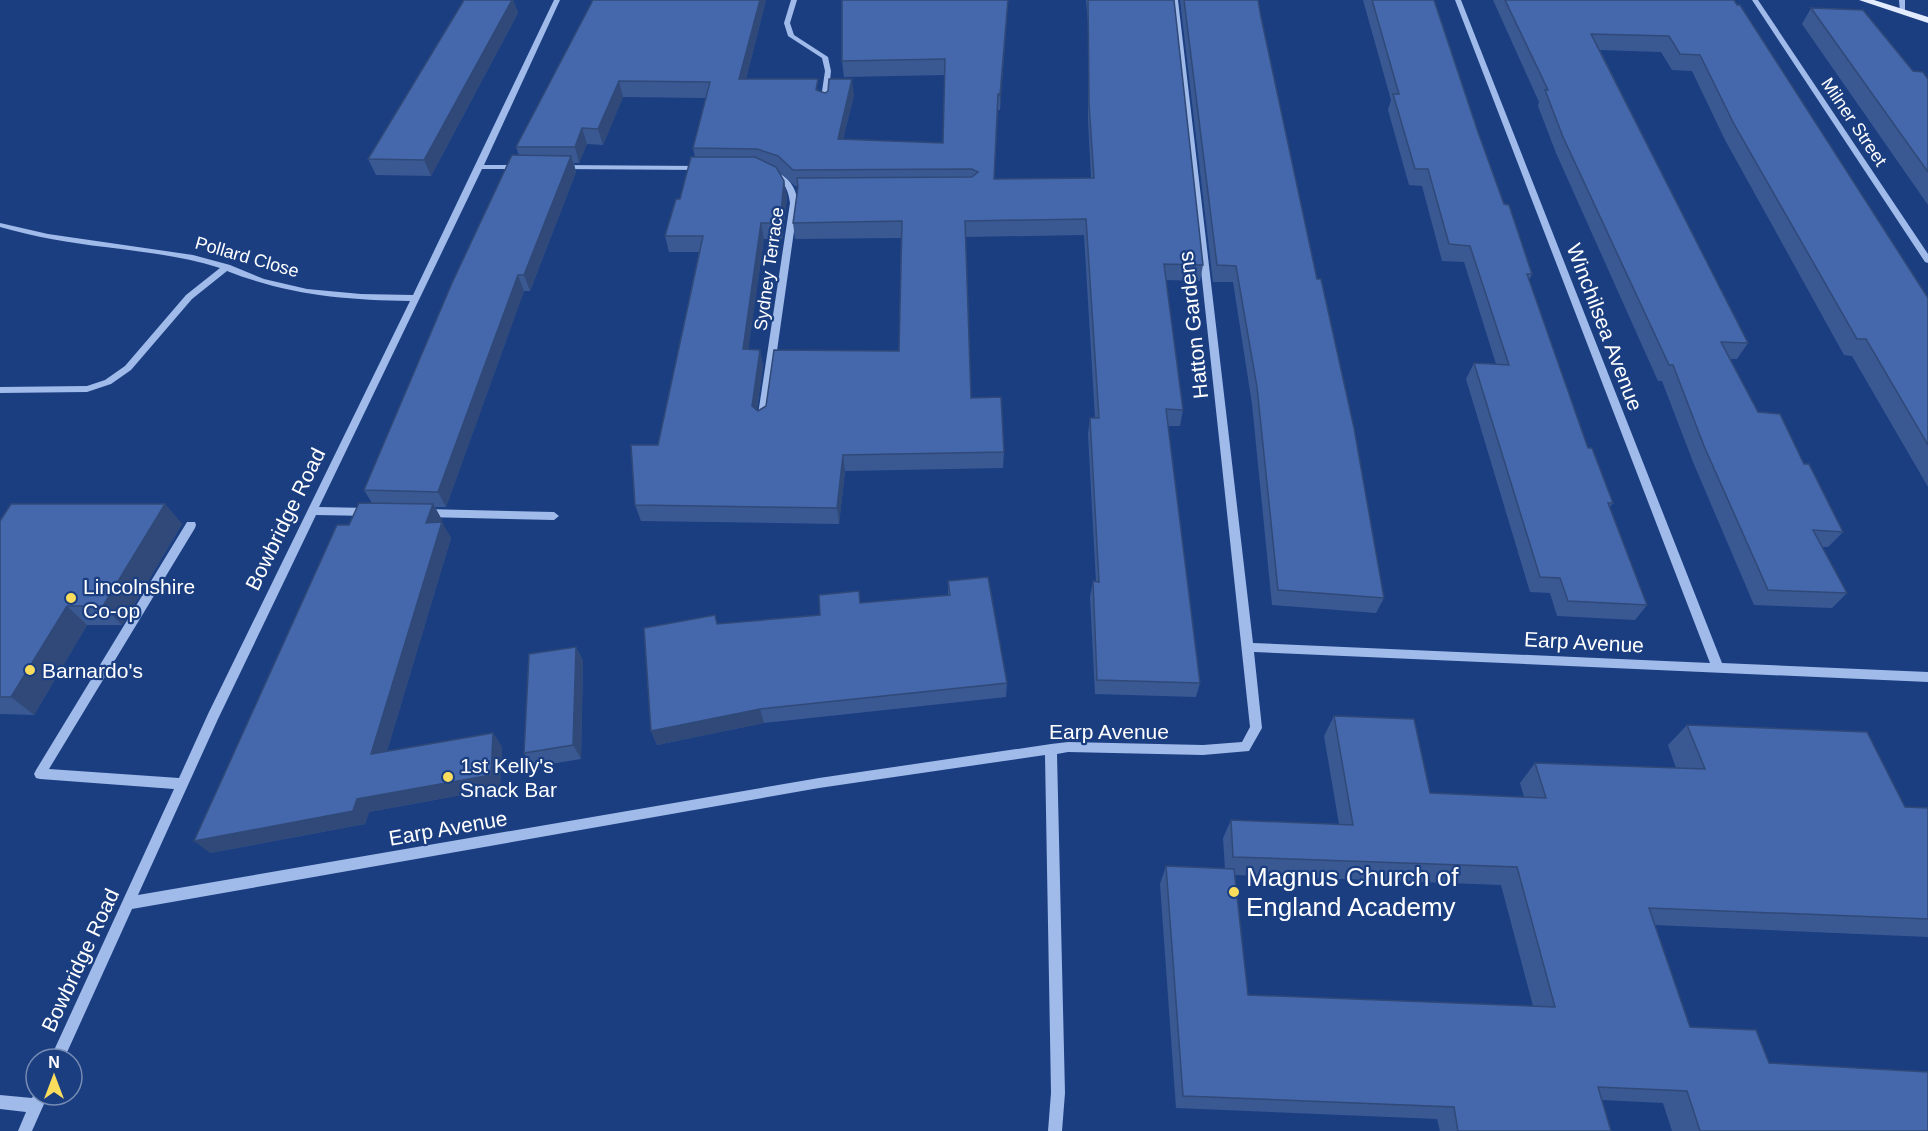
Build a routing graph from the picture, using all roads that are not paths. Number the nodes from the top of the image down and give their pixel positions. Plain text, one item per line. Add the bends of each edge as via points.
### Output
1 (557, 0) edge
2 (794, 0) edge
3 (1175, 0) edge
4 (1458, 0) edge
5 (1755, 0) edge
6 (1864, 0) edge
7 (1902, 0) edge
8 (1903, 12) junction
9 (1928, 20) edge
10 (825, 105) edge
11 (479, 167) junction
12 (525, 167) edge
13 (548, 167) edge
14 (710, 168) edge
15 (759, 169) edge
16 (793, 190) junction
17 (805, 190) edge
18 (0, 225) edge
19 (1928, 260) edge
20 (227, 267) junction
21 (416, 298) junction
22 (0, 390) edge
23 (762, 422) edge
24 (313, 511) junction
25 (380, 512) edge
26 (414, 513) edge
27 (554, 516) dead end
28 (191, 525) dead end
29 (1248, 647) junction
30 (1718, 668) junction
31 (1928, 677) edge
32 (1051, 749) junction
33 (182, 784) junction
34 (129, 903) junction
35 (63, 1047) edge
36 (24, 1101) edge
37 (0, 1102) edge
38 (35, 1107) edge
39 (25, 1131) edge
40 (1055, 1131) edge

1 - 11 street, Bowbridge Road
2 - 10 street via 787,23 791,36 825,57
3 - 29 street, Hatton Gardens
4 - 30 street, Winchilsea Avenue
5 - 19 street, Milner Street
6 - 8 main road
7 - 8 street
8 - 9 main road
11 - 12 street
11 - 21 street, Bowbridge Road
13 - 14 street
15 - 16 street, Sydney Terrace via 779,175
16 - 17 street
16 - 23 street, Sydney Terrace
18 - 20 street, Pollard Close via 58,239 176,254
20 - 21 street, Pollard Close via 269,284 297,290 371,298
20 - 22 street via 194,292 128,368 108,382 87,389
21 - 24 street, Bowbridge Road
24 - 25 street
24 - 33 street, Bowbridge Road
26 - 27 street
28 - 33 street via 40,774
29 - 30 street, Earp Avenue
29 - 32 street, Earp Avenue via 1256,728 1245,747
30 - 31 street, Earp Avenue
32 - 34 street, Earp Avenue via 819,783
32 - 40 street via 1058,1093
33 - 34 street, Bowbridge Road
34 - 35 street, Bowbridge Road
36 - 37 street
38 - 39 street

